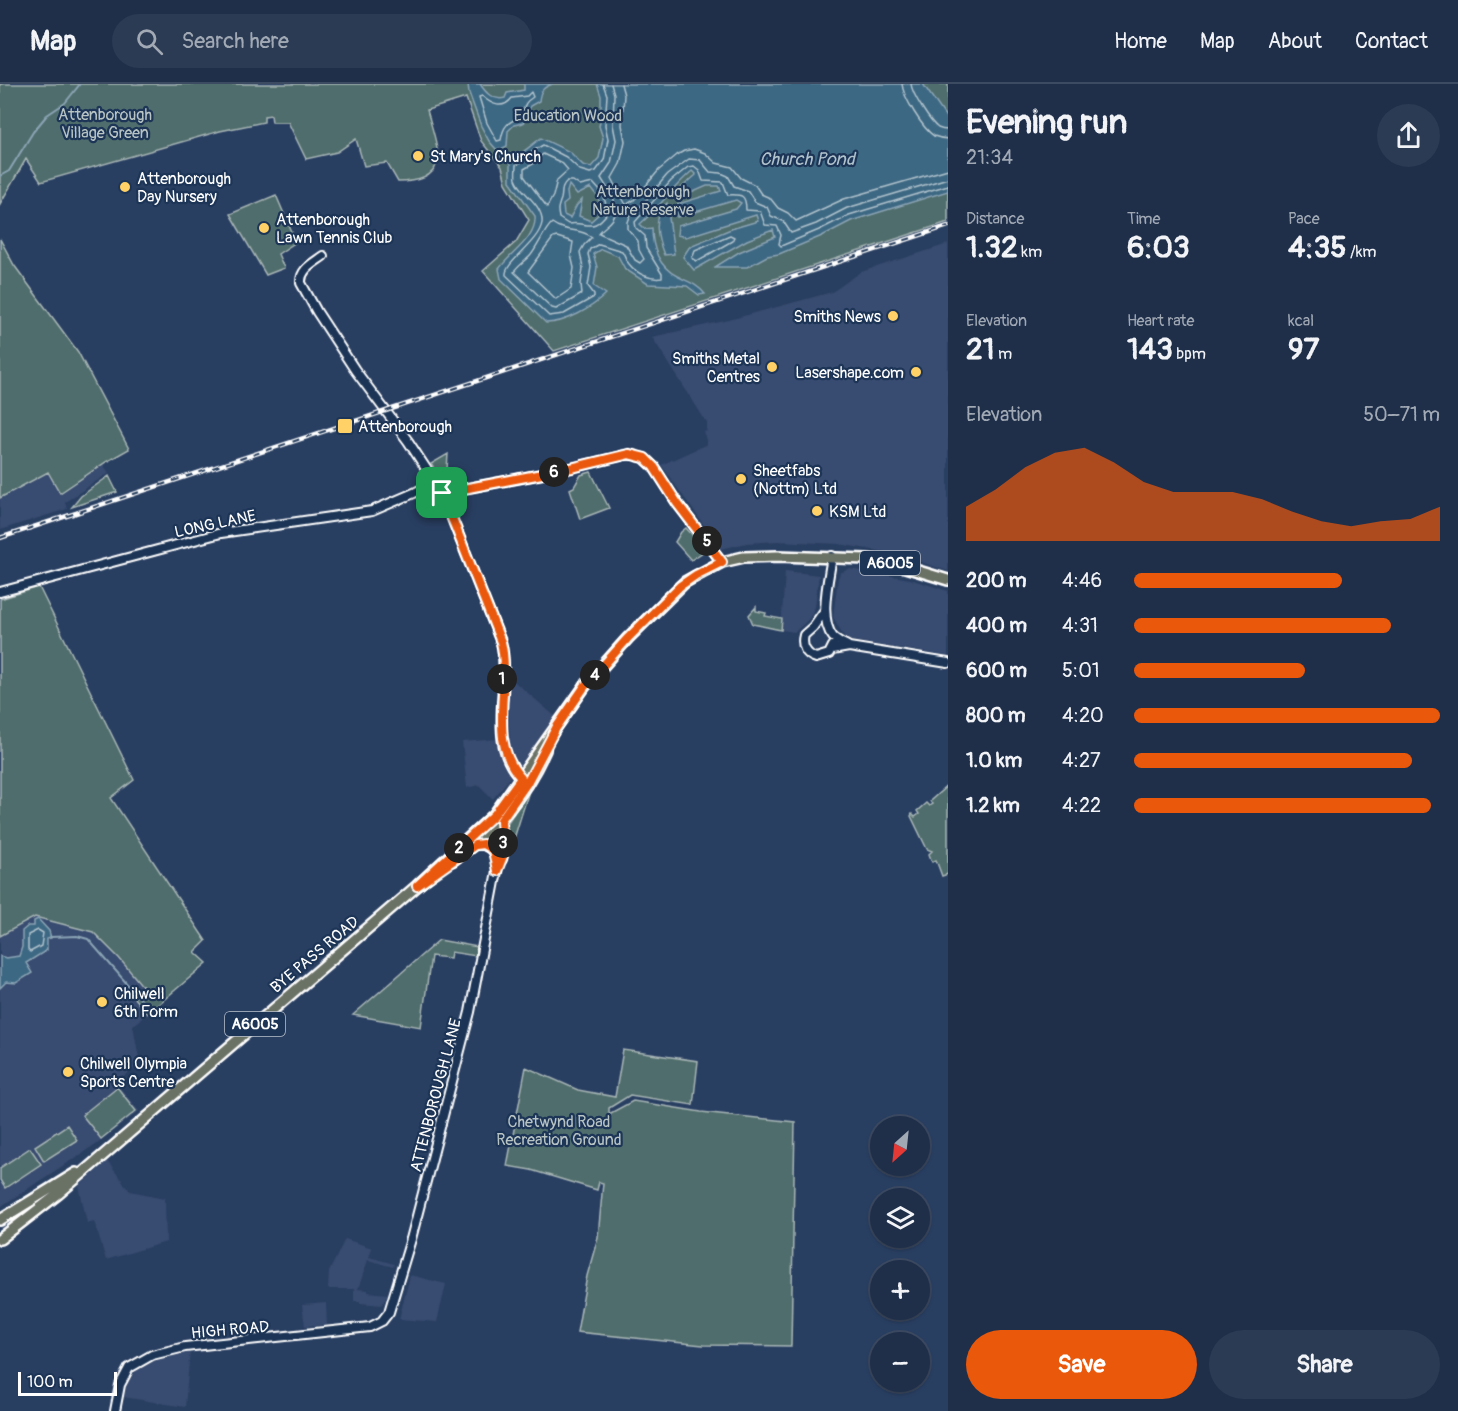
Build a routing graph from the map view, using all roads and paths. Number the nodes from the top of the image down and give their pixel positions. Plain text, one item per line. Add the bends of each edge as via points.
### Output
1 (323, 256) dead end
2 (435, 482) junction
3 (442, 493) junction
4 (832, 556) junction
5 (722, 562) junction
6 (948, 580) edge
7 (0, 592) edge
8 (825, 610) junction
9 (813, 627) junction
10 (831, 634) junction
11 (849, 647) junction
12 (832, 650) junction
13 (948, 663) edge
14 (524, 781) junction
15 (496, 821) junction
16 (475, 845) junction
17 (497, 871) junction
18 (417, 886) junction
19 (93, 1162) junction
20 (0, 1220) edge
21 (0, 1239) edge
22 (382, 1321) joint
23 (114, 1411) edge

1 - 2 street via 301,277 304,291
2 - 3 street
2 - 7 street, LONG LANE via 372,510 221,533
3 - 5 street via 638,455 654,467
3 - 14 street via 501,642 503,734 509,764
4 - 5 main road, A6005 via 744,557
4 - 6 main road, A6005 via 892,563
4 - 8 street
5 - 14 main road, A6005 via 685,582 585,686
8 - 9 street
8 - 10 street
9 - 10 street
9 - 12 street via 803,640 806,652 812,657 823,657
10 - 11 street
10 - 12 street
11 - 12 street
11 - 13 street
14 - 15 main road, BYE PASS ROAD / A6005
15 - 16 main road, BYE PASS ROAD / A6005
15 - 17 street, ATTENBOROUGH LANE
15 - 18 main road, BYE PASS ROAD / A6005
16 - 17 street via 483,844 493,850
16 - 18 main road, BYE PASS ROAD / A6005
17 - 22 street, ATTENBOROUGH LANE via 462,1044 392,1306
18 - 19 main road, BYE PASS ROAD / A6005
19 - 20 main road, BYE PASS ROAD / A6005
19 - 21 main road, BYE PASS ROAD / A6005
22 - 23 street, HIGH ROAD via 370,1327 185,1347 152,1355 129,1368

